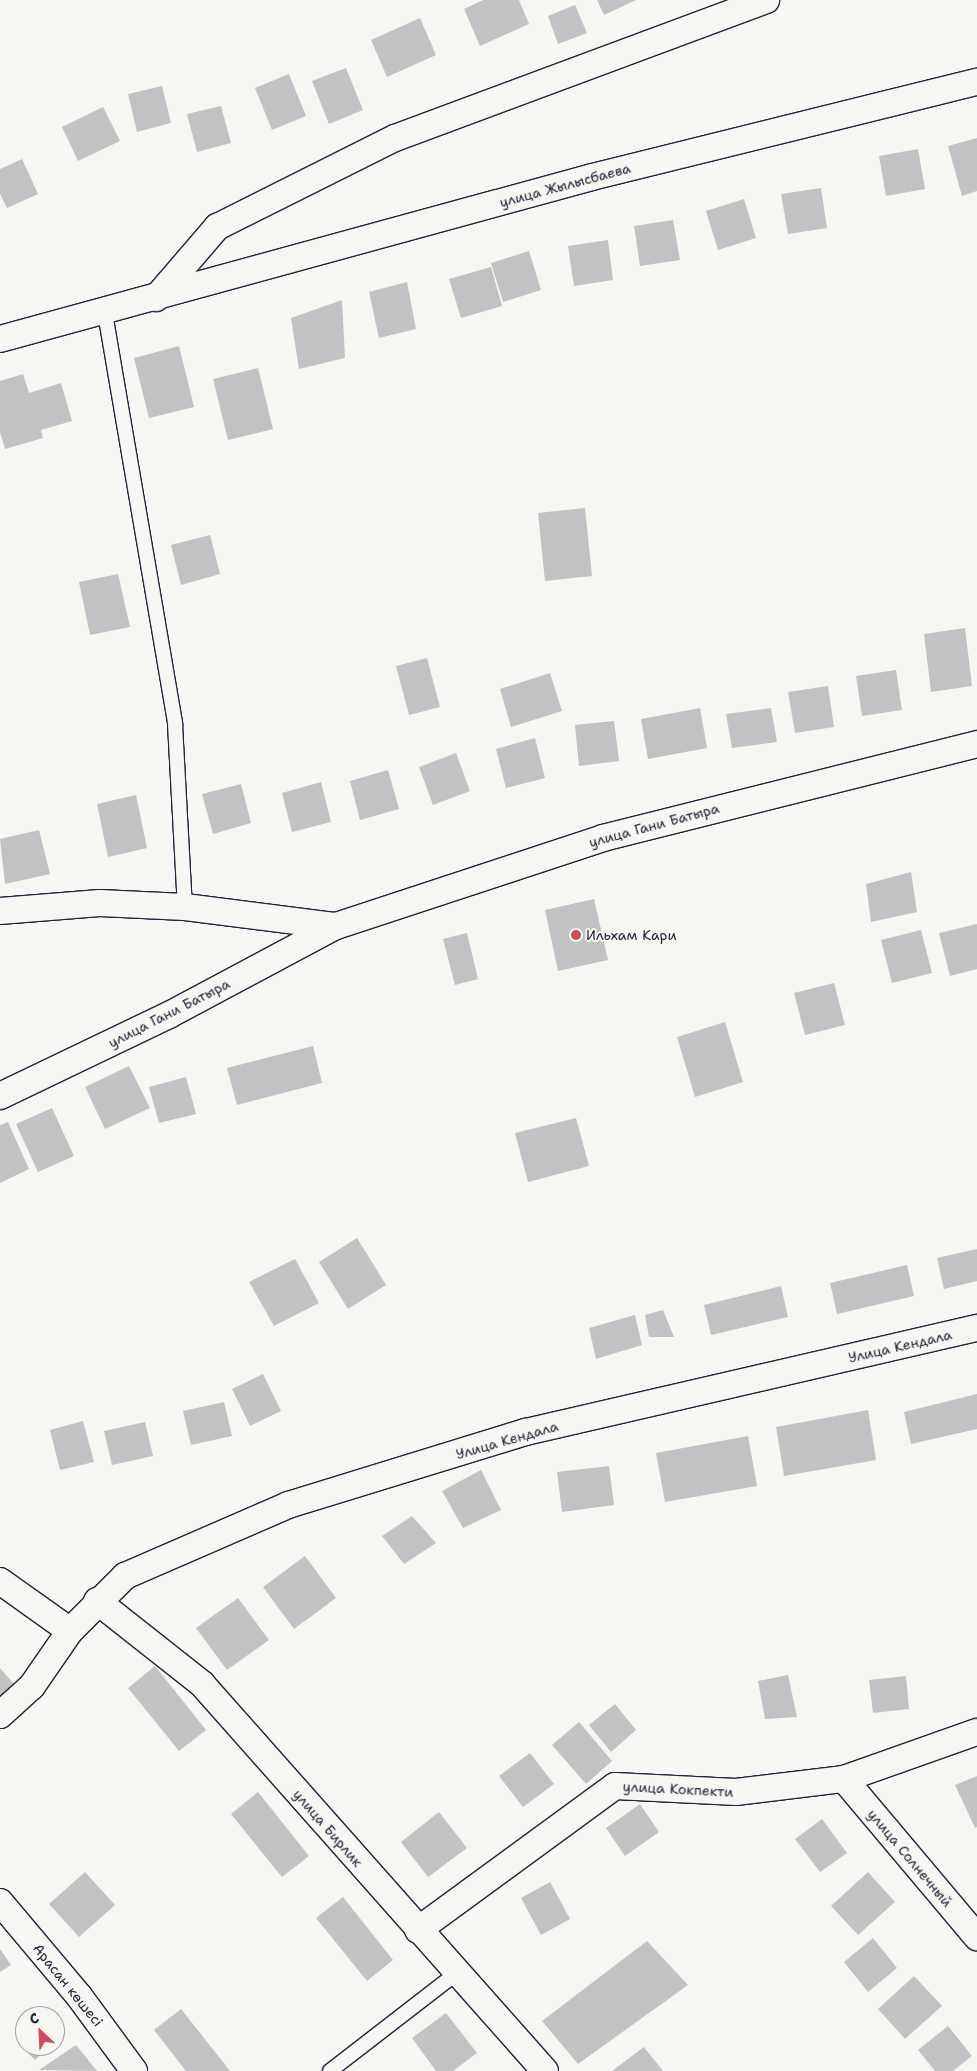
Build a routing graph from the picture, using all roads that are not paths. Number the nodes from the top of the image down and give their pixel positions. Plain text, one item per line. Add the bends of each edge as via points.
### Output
1 (766, 0) edge
2 (977, 82) edge
3 (156, 298) junction
4 (105, 313) junction
5 (0, 339) edge
6 (977, 744) edge
7 (184, 906) junction
8 (0, 910) edge
9 (336, 926) junction
10 (0, 1096) edge
11 (977, 1328) edge
12 (0, 1582) edge
13 (97, 1601) junction
14 (70, 1630) junction
15 (0, 1715) edge
16 (977, 1732) edge
17 (844, 1779) junction
18 (0, 1902) edge
19 (418, 1930) junction
20 (977, 1937) edge
21 (458, 1972) junction
22 (134, 2071) edge
23 (330, 2071) edge
24 (545, 2071) edge

1 - 3 street via 395,138 217,227
2 - 3 street, улица Жылысбаева via 592,177
3 - 4 street, улица Жылысбаева
4 - 5 street, улица Жылысбаева
4 - 7 lane via 175,724
6 - 9 street, улица Гани Батыра via 925,753 603,838
7 - 8 street, улица Гани Батыра via 100,903
7 - 9 street, улица Гани Батыра
9 - 10 street, улица Гани Батыра via 169,1015
11 - 13 street, Улица Кендала via 526,1432 288,1505 125,1576
12 - 14 street
13 - 14 street, Улица Кендала
13 - 19 street, улица Бирлик via 202,1684
14 - 15 street, Улица Кендала via 32,1686
16 - 17 street, улица Кокпекти
17 - 19 street, улица Кокпекти via 736,1792 615,1786
17 - 20 street, улица Солнечный
18 - 22 street, Арасан көшесі via 80,1996
19 - 21 street, улица Бирлик
21 - 23 lane
21 - 24 street, улица Бирлик

